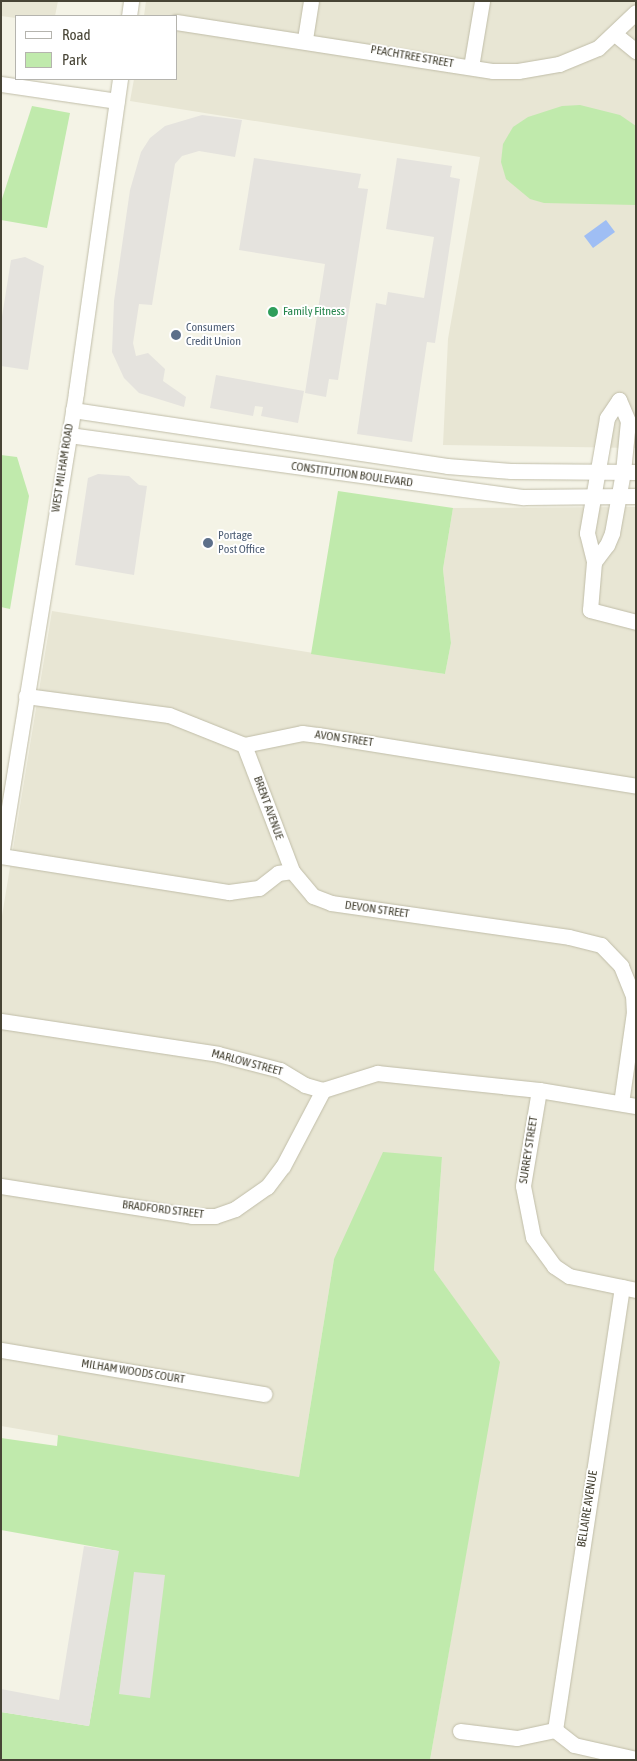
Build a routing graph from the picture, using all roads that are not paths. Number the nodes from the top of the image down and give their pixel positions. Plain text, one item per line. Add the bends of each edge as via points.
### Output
1 (311, 1) edge
2 (482, 1) edge
3 (636, 12) edge
4 (178, 22) edge
5 (616, 35) junction
6 (305, 39) junction
7 (636, 51) edge
8 (471, 67) junction
9 (120, 80) edge
10 (1, 84) edge
11 (117, 101) junction
12 (73, 410) junction
13 (69, 435) junction
14 (597, 472) junction
15 (629, 472) edge
16 (636, 496) edge
17 (618, 497) junction
18 (592, 498) junction
19 (594, 562) junction
20 (636, 622) edge
21 (26, 696) junction
22 (244, 745) junction
23 (636, 786) edge
24 (4, 825) edge
25 (1, 856) edge
26 (292, 872) junction
27 (1, 1022) edge
28 (323, 1090) junction
29 (539, 1090) junction
30 (628, 1104) edge
31 (1, 1186) edge
32 (629, 1289) edge
33 (1, 1350) edge
34 (264, 1394) dead end
35 (555, 1730) junction
36 (460, 1731) dead end
37 (636, 1759) edge

1 - 6 street
2 - 8 street
3 - 5 street, PEACHTREE STREET
4 - 6 street, PEACHTREE STREET
5 - 7 street
5 - 8 street, PEACHTREE STREET via 598,48 542,68 493,71
6 - 8 street, PEACHTREE STREET
9 - 11 street, WEST MILHAM ROAD
10 - 11 street
11 - 12 street, WEST MILHAM ROAD
12 - 13 street, WEST MILHAM ROAD
12 - 14 street, CONSTITUTION BOULEVARD via 447,466
13 - 18 street, CONSTITUTION BOULEVARD via 372,479 524,497
13 - 21 street, WEST MILHAM ROAD
14 - 15 street, CONSTITUTION BOULEVARD
14 - 15 street via 607,418 619,400 628,421
14 - 18 street
15 - 17 street
16 - 17 street, CONSTITUTION BOULEVARD
17 - 18 street, CONSTITUTION BOULEVARD
17 - 19 street via 607,545
18 - 19 street via 586,533
19 - 20 street via 590,610
21 - 22 street via 169,715
21 - 24 street, WEST MILHAM ROAD
22 - 23 street, AVON STREET via 302,734 319,735
22 - 26 street, BRENT AVENUE
24 - 25 street, WEST MILHAM ROAD
25 - 26 street via 229,892 259,888 278,874
26 - 30 street, DEVON STREET via 313,896 331,903 569,937 601,945 621,966 633,995
27 - 28 street, MARLOW STREET via 218,1054 280,1070 305,1085
28 - 29 street via 377,1074
28 - 31 street, BRADFORD STREET via 283,1166 267,1187 253,1199 215,1216 192,1216
29 - 30 street
29 - 32 street, SURREY STREET via 523,1186 533,1237 554,1266 569,1276
32 - 35 street, BELLAIRE AVENUE
33 - 34 street, MILHAM WOODS COURT
35 - 36 street via 517,1738
35 - 37 street via 574,1745

